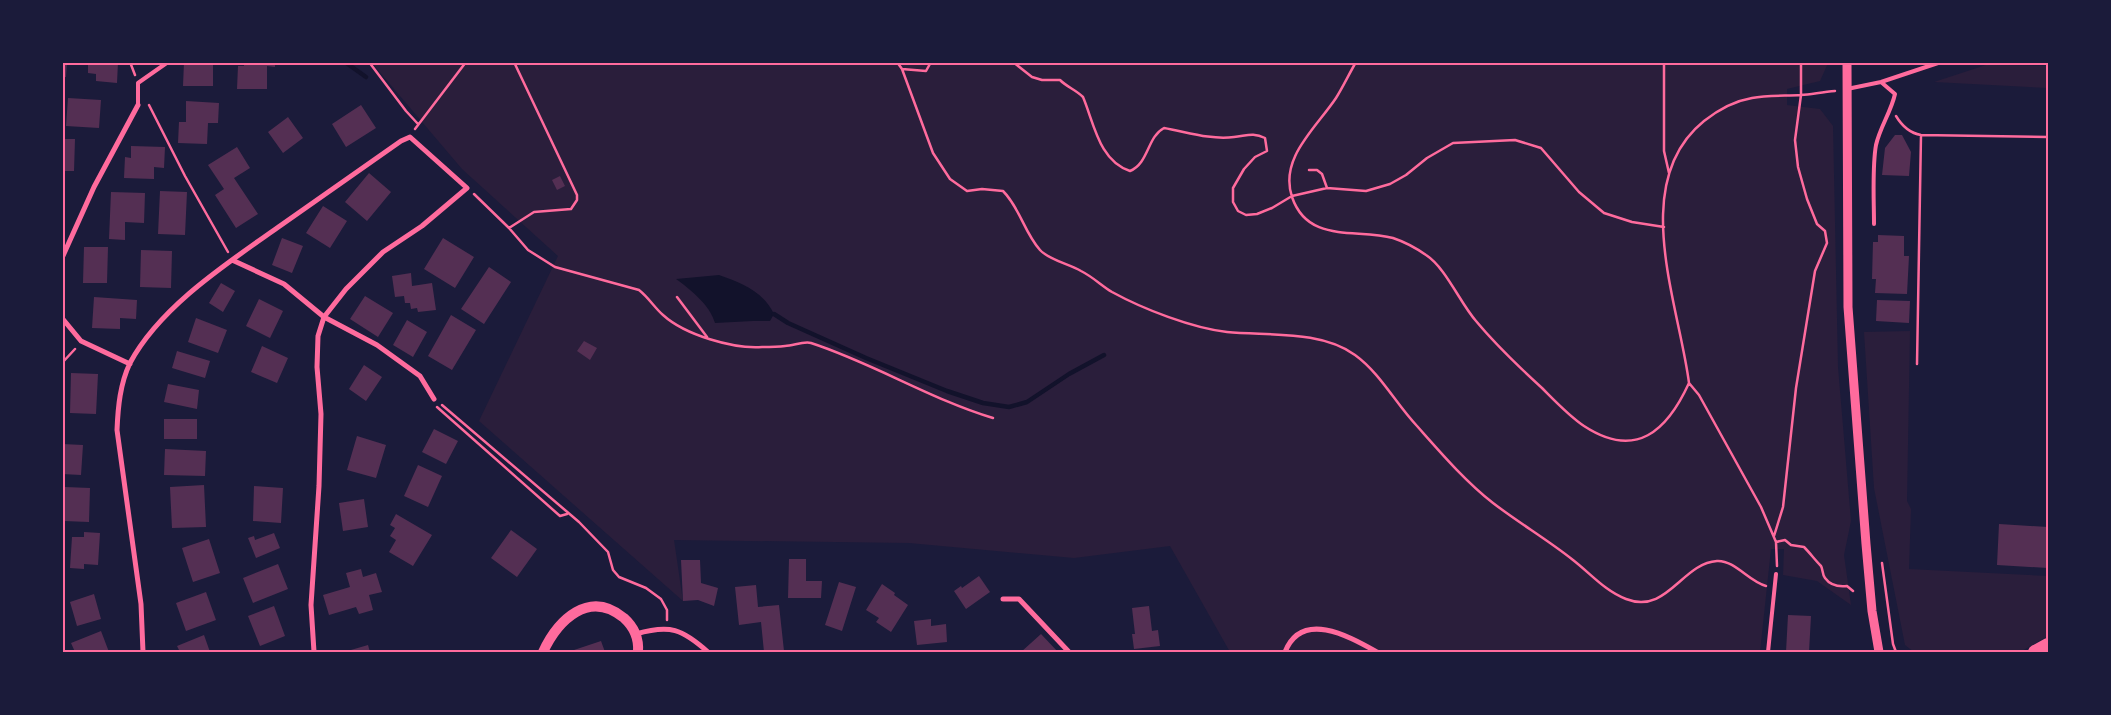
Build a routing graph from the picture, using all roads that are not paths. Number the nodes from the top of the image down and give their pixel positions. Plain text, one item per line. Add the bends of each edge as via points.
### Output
1 (168, 62) edge
2 (1847, 62) edge
3 (1941, 62) edge
4 (1881, 82) junction
5 (1847, 89) junction
6 (138, 105) joint
7 (1874, 224) dead end
8 (62, 258) edge
9 (232, 260) junction
10 (324, 317) junction
11 (62, 318) edge
12 (130, 364) junction
13 (434, 399) road end
14 (1776, 574) road end
15 (1003, 599) dead end
16 (636, 634) junction
17 (2048, 645) edge
18 (143, 652) edge
19 (314, 652) edge
20 (543, 652) edge
21 (638, 652) edge
22 (708, 652) edge
23 (1069, 652) edge
24 (1285, 652) edge
25 (1377, 652) edge
26 (1768, 652) edge
27 (1879, 652) edge
28 (2035, 652) edge

1 - 6 lane via 138,83
2 - 5 street
3 - 4 lane
4 - 5 lane
4 - 7 lane via 1895,94 1876,147
5 - 27 street via 1848,307 1872,611
6 - 8 street via 94,187
9 - 10 street via 284,284
9 - 10 street via 410,137 467,188 422,226 383,252 346,289
9 - 12 street via 164,318
10 - 13 street via 377,346 420,376
10 - 19 street via 318,336 317,367 321,414 311,605
11 - 12 street via 81,341
12 - 18 street via 118,403 117,430 141,604
14 - 26 lane
15 - 23 street via 1019,599
16 - 20 main road via 616,612 604,607 588,607 573,613 561,624
16 - 21 main road
16 - 22 street via 657,628 668,629 682,633
17 - 28 highway
24 - 25 street via 1289,643 1303,632 1323,629 1337,632

